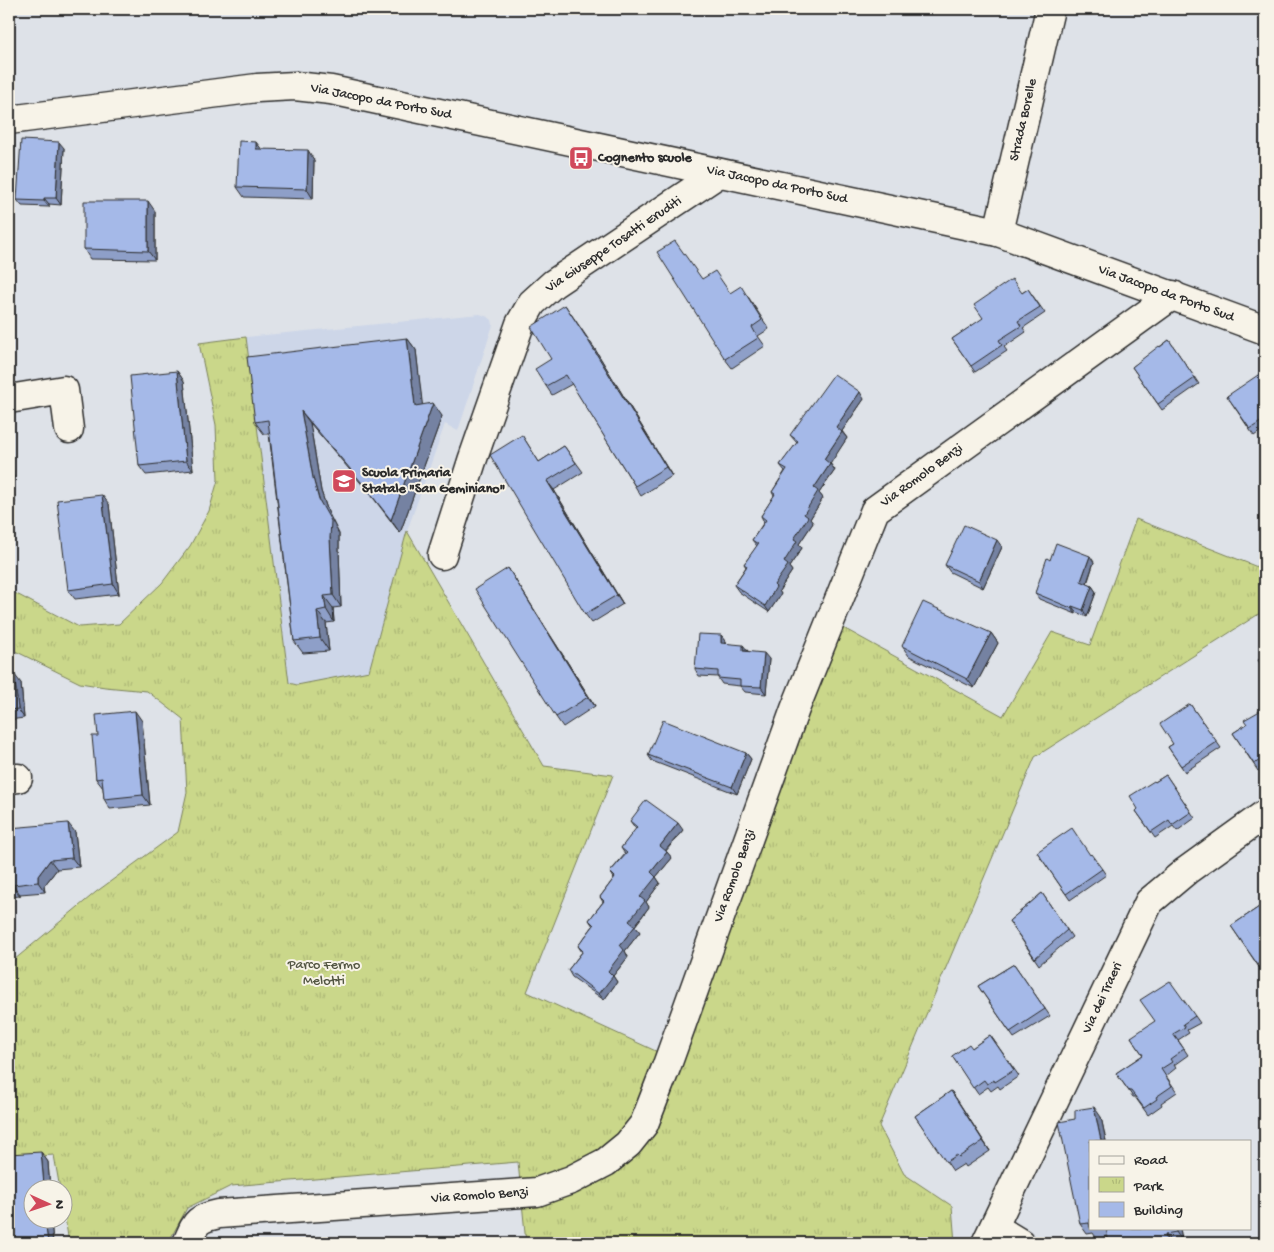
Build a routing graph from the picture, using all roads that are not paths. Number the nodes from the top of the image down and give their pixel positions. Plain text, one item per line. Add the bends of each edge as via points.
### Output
1 (1050, 9) edge
2 (9, 120) edge
3 (720, 173) junction
4 (998, 232) junction
5 (1173, 295) junction
6 (1265, 330) edge
7 (9, 399) edge
8 (69, 429) dead end
9 (442, 555) dead end
10 (1265, 814) edge
11 (990, 1235) edge
12 (187, 1243) edge
13 (1020, 1243) edge

1 - 4 street, Strada Borelle
2 - 3 street, Via Jacopo da Porto Sud via 295,86 332,90
3 - 4 street, Via Jacopo da Porto Sud
3 - 9 street, Via Giuseppe Tosatti Eruditi via 553,284 532,303 511,346
4 - 5 street, Via Jacopo da Porto Sud
5 - 6 street, Via Jacopo da Porto Sud
5 - 12 street, Via Romolo Benzi via 875,510 795,709 644,1124 628,1144 606,1162 571,1180 537,1192 219,1214 196,1222
7 - 8 street via 64,390
10 - 11 street, Via dei Traeri via 1148,902
11 - 13 street, Via dei Traeri

